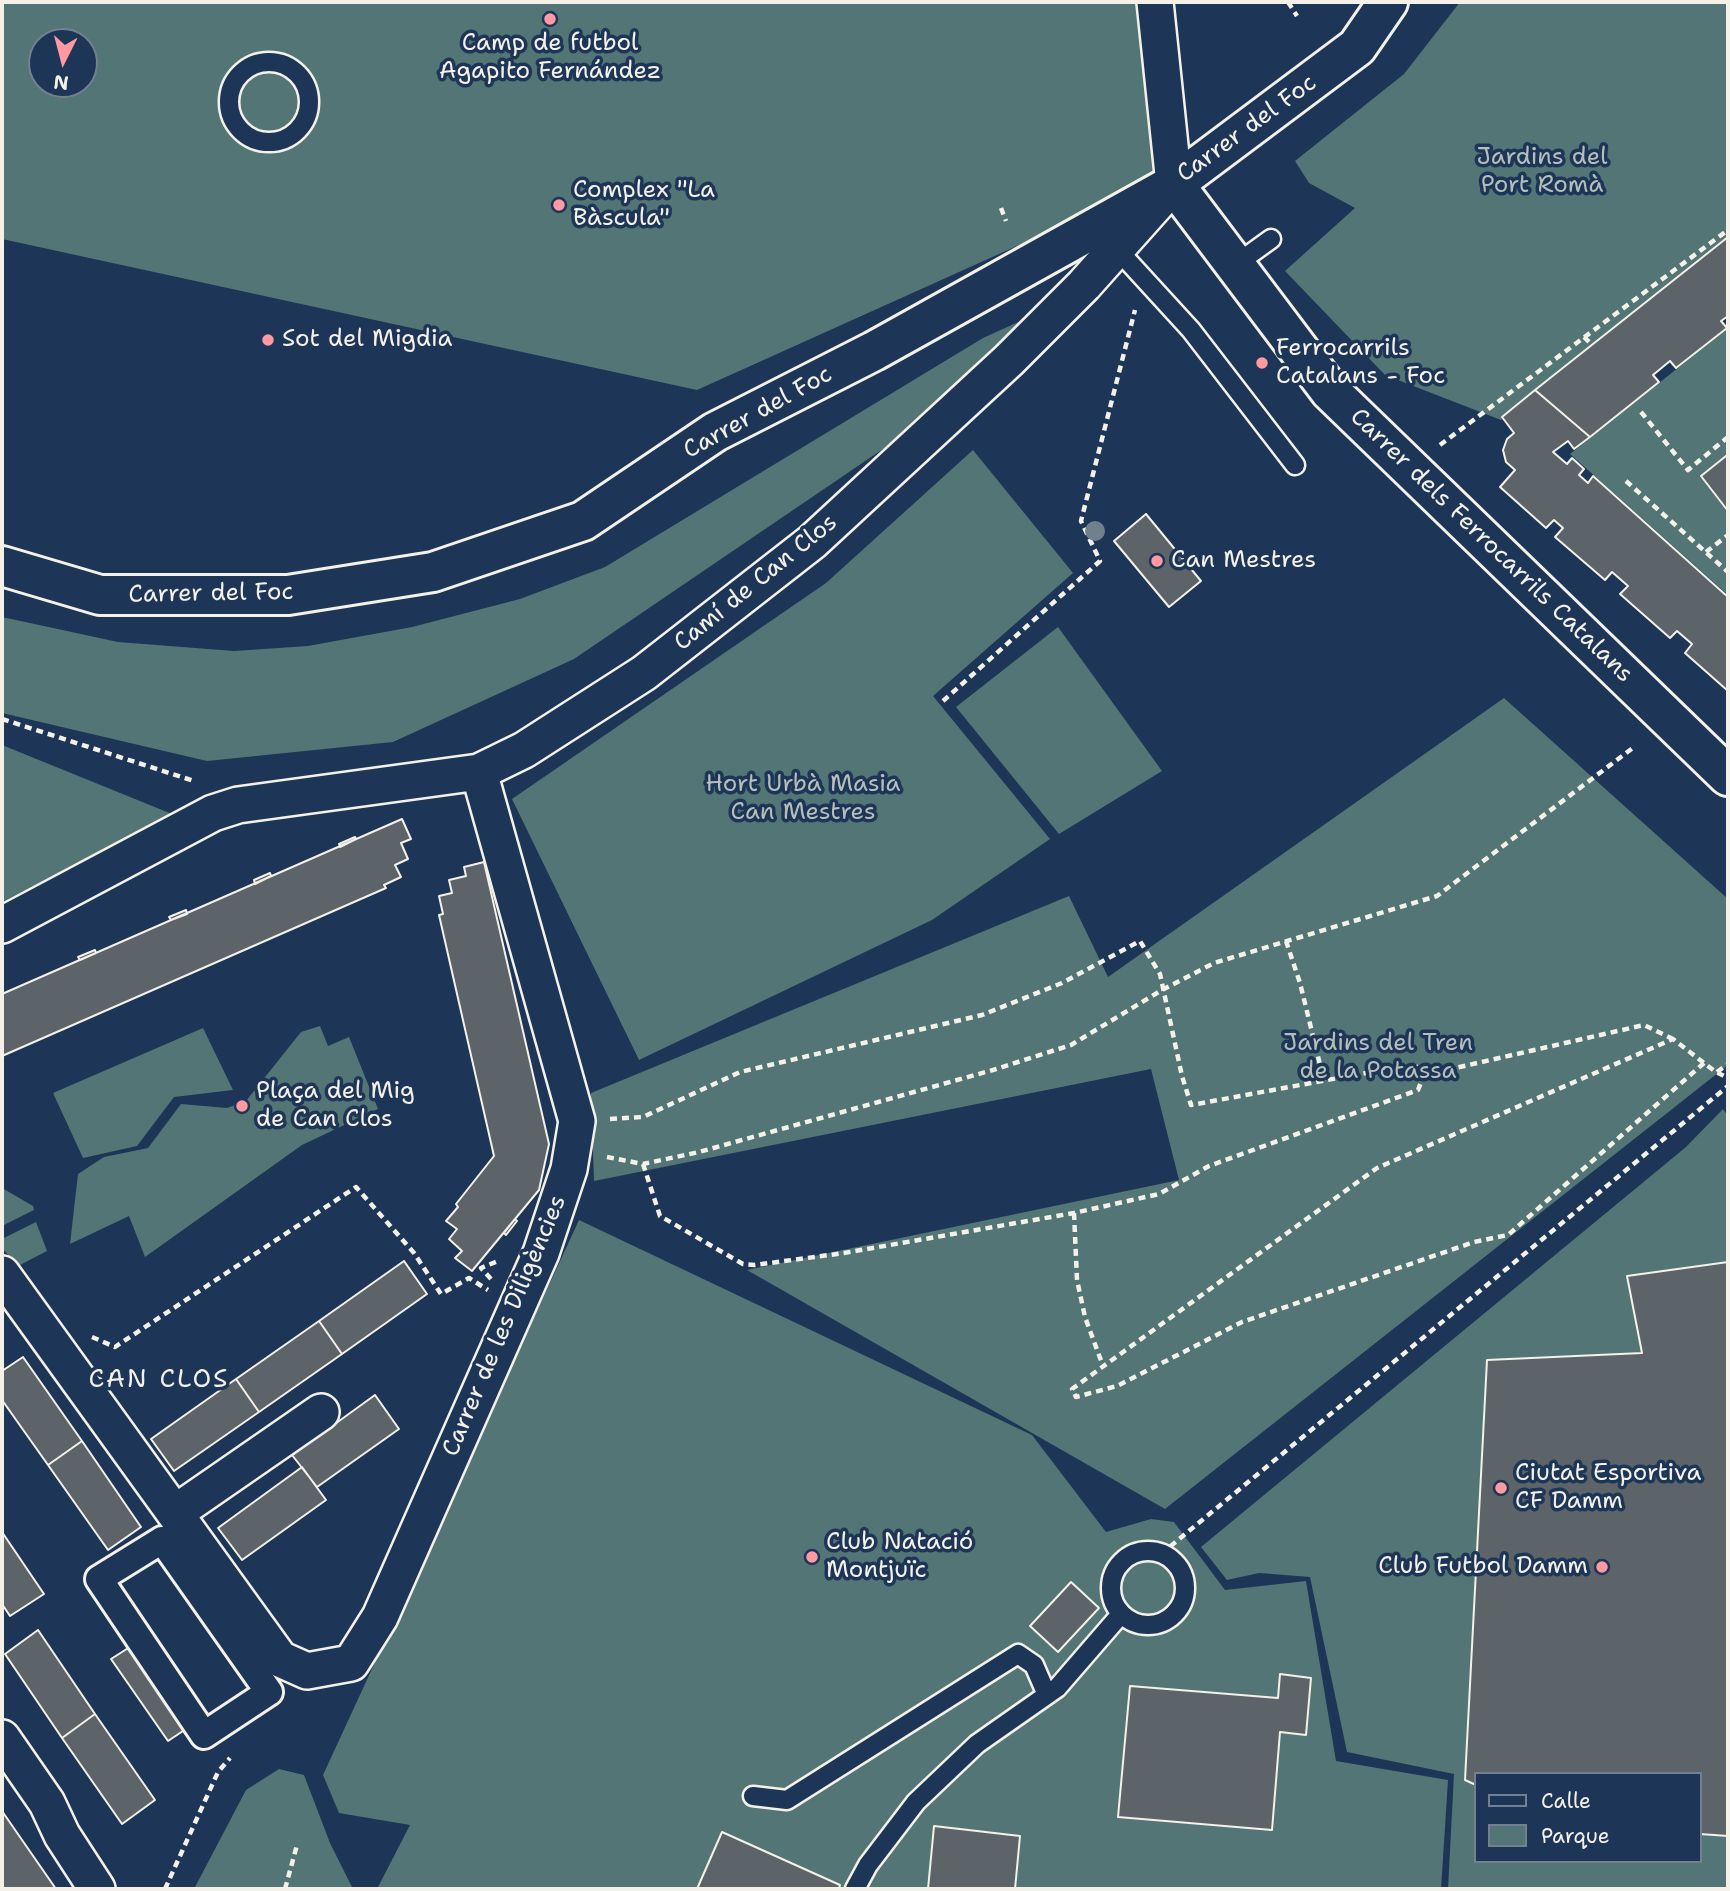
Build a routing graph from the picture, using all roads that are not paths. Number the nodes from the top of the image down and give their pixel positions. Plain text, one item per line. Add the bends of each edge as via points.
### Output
1 (1155, 2) edge
2 (1388, 2) edge
3 (305, 120) joint
4 (1174, 184) junction
5 (1271, 239) dead end
6 (1116, 248) junction
7 (1235, 265) junction
8 (1295, 465) dead end
9 (2, 566) edge
10 (479, 772) junction
11 (1728, 776) edge
12 (2, 925) edge
13 (2, 1274) edge
14 (321, 1412) dead end
15 (175, 1513) junction
16 (1121, 1614) junction
17 (269, 1692) joint
18 (1047, 1695) junction
19 (2, 1738) edge
20 (753, 1796) dead end
21 (97, 1889) edge
22 (855, 1889) edge

1 - 4 street
2 - 4 street, Carrer del Foc via 1357,47
3 - 3 lane via 291,136 271,143 250,139 235,124 228,104 233,83 247,68 266,62 287,66 303,80 310,100
4 - 6 street, Camí de Can Clos
4 - 7 street, Carrer dels Ferrocarrils Catalans
4 - 9 street, Carrer del Foc via 874,351 715,432 583,521 433,572 288,595 100,595
5 - 7 lane
6 - 8 lane via 1191,330
6 - 10 street, Camí de Can Clos via 1009,360 811,541 644,673 524,750
7 - 11 street, Carrer dels Ferrocarrils Catalans via 1330,391
10 - 12 street, Camí de Can Clos via 238,804
10 - 15 street, Carrer de les Diligències via 577,1121 569,1169 541,1253 380,1617 351,1663 307,1671 280,1660
13 - 15 street
14 - 15 street
16 - 16 lane via 1142,1625 1155,1625 1176,1614 1185,1592 1180,1568 1161,1553 1149,1551 1125,1559 1112,1579 1111,1592
16 - 18 lane
17 - 17 street via 204,1735 99,1579 162,1541
18 - 20 lane via 1034,1665 1018,1654 787,1800
18 - 22 lane via 977,1744 916,1802
19 - 21 street

